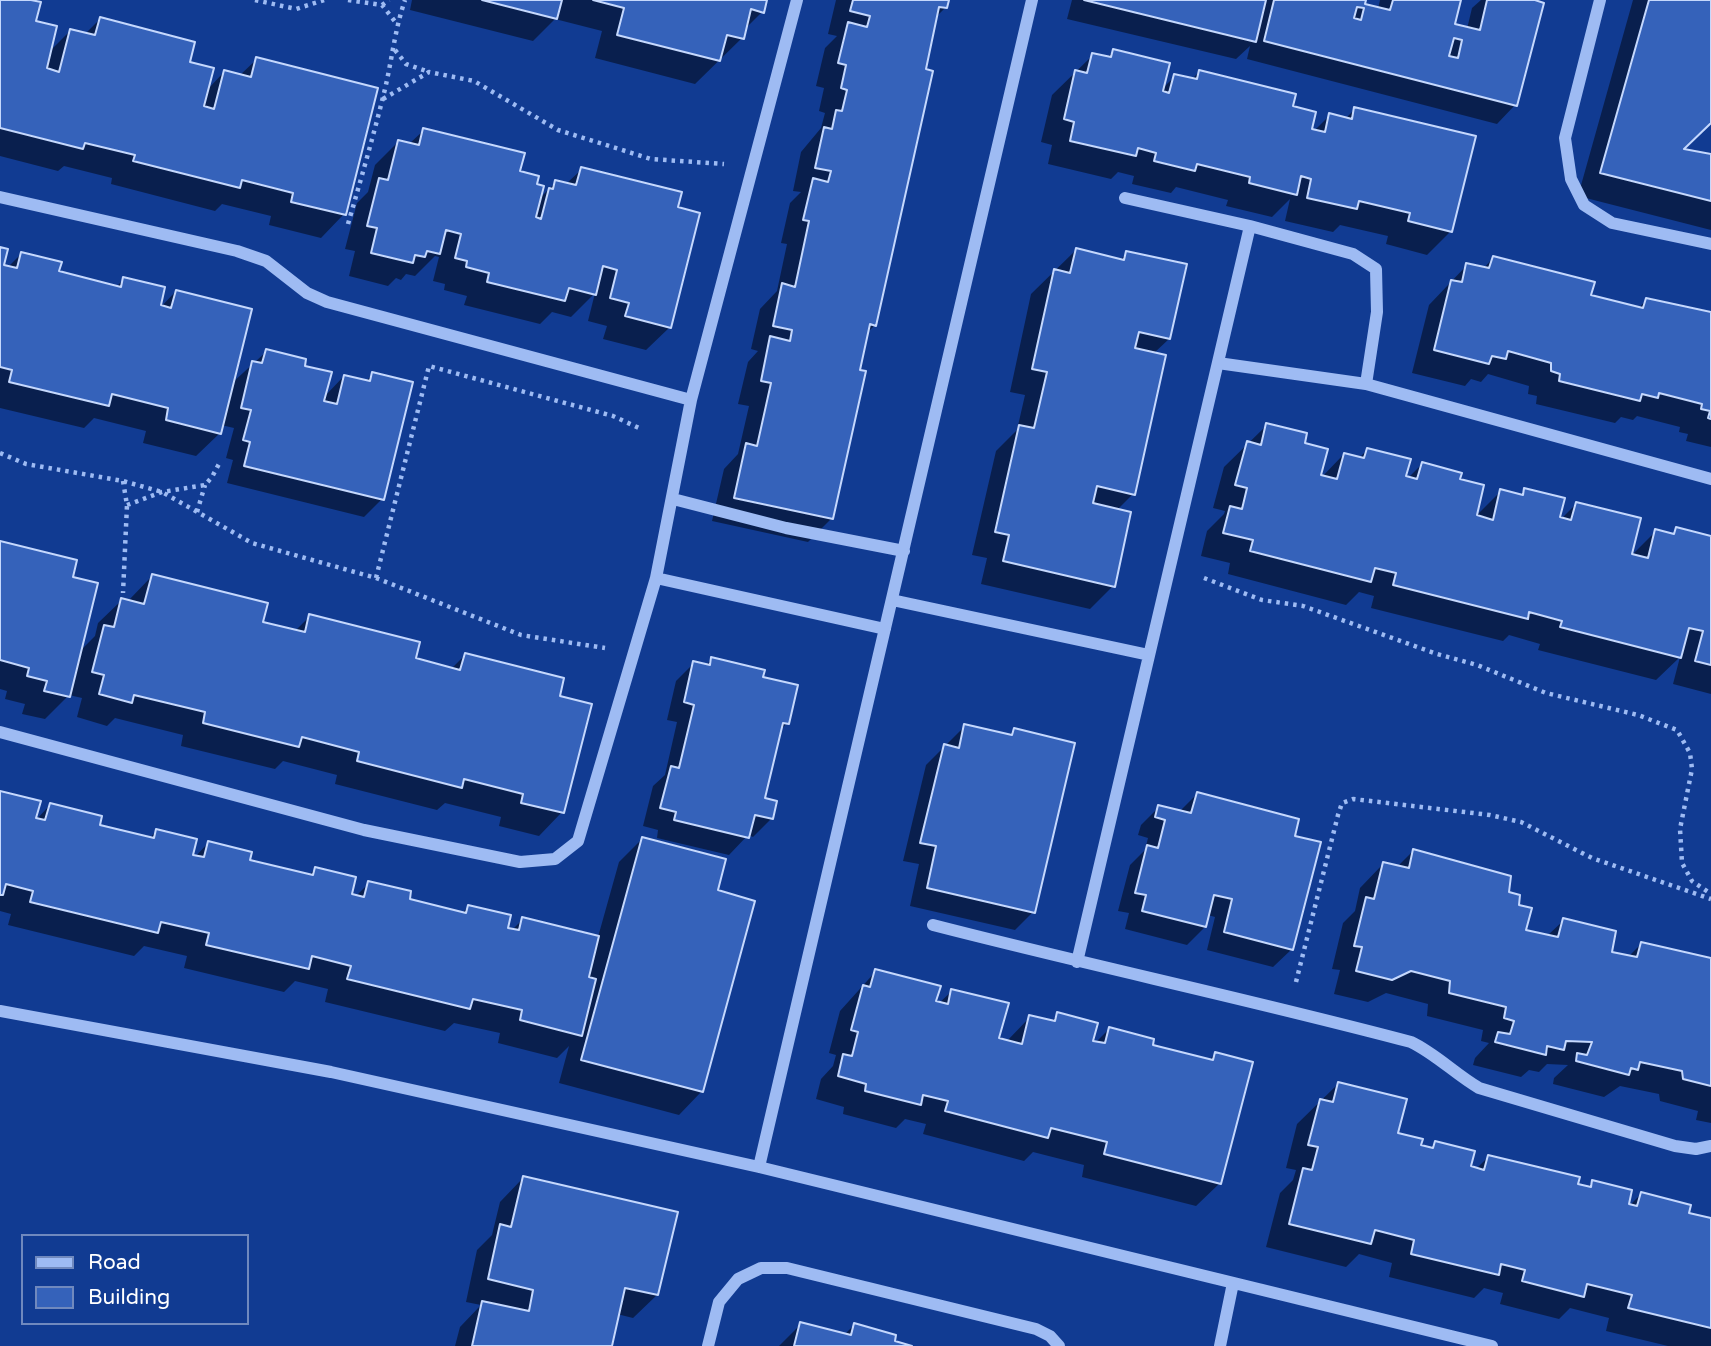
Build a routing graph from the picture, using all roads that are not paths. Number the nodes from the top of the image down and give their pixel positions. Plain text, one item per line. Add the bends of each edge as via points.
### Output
1 (797, 0) edge
2 (1032, 0) edge
3 (1600, 0) edge
4 (0, 197) edge
5 (1125, 198) dead end
6 (1250, 226) junction
7 (1711, 244) edge
8 (1218, 363) junction
9 (1366, 384) junction
10 (691, 400) junction
11 (1711, 479) edge
12 (673, 499) junction
13 (904, 551) junction
14 (656, 578) junction
15 (892, 600) junction
16 (885, 629) junction
17 (1149, 655) junction
18 (0, 732) edge
19 (933, 925) dead end
20 (1077, 962) junction
21 (0, 1011) edge
22 (1711, 1146) edge
23 (759, 1167) junction
24 (1233, 1283) junction
25 (708, 1346) edge
26 (1059, 1346) edge
27 (1220, 1346) edge
28 (1492, 1346) edge

1 - 10 street
2 - 13 street
3 - 7 street via 1565,138 1572,179 1584,205 1612,223
4 - 10 street via 237,251 265,261 306,293 327,302
5 - 6 street
6 - 8 street
6 - 9 street via 1353,254 1376,269 1377,312
8 - 9 street
8 - 17 street
9 - 11 street
10 - 12 street
12 - 13 street
12 - 14 street
13 - 15 street
14 - 16 street
14 - 18 street via 578,841 555,859 520,862 364,830
15 - 16 street
15 - 17 street
16 - 23 street
17 - 20 street
19 - 20 street
20 - 22 street via 1411,1042 1479,1088 1675,1146
21 - 23 street via 331,1072
23 - 24 street
24 - 27 street
24 - 28 street
25 - 26 street via 719,1302 738,1279 761,1268 787,1268 1036,1329

